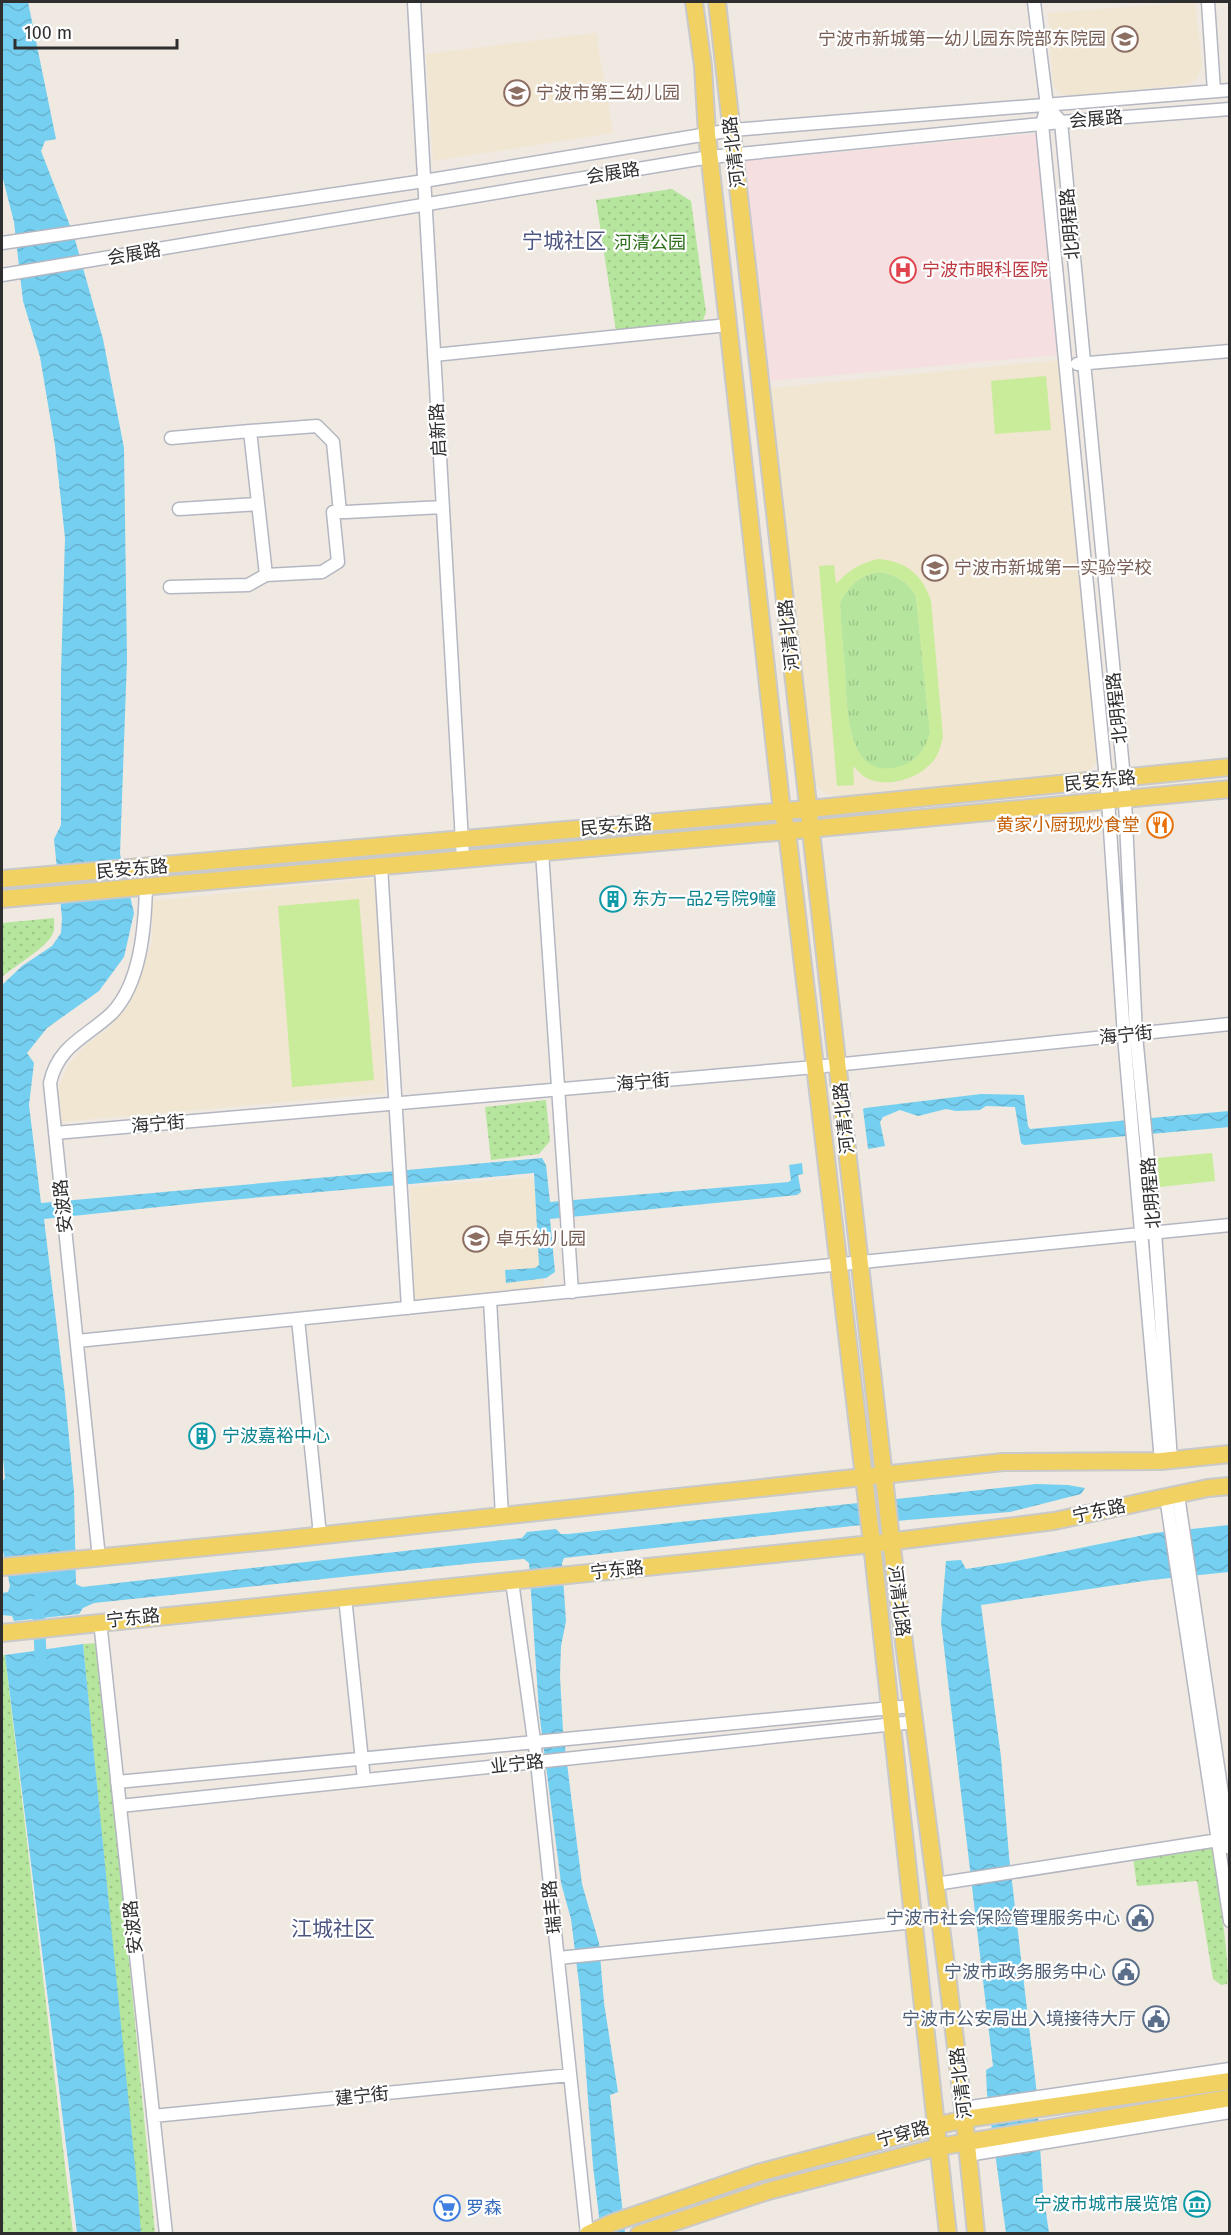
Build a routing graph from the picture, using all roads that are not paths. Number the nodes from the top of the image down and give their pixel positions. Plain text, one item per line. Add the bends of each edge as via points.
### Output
1 (414, 2) edge
2 (694, 2) edge
3 (717, 2) edge
4 (1034, 2) edge
5 (1208, 2) edge
6 (1230, 90) edge
7 (1214, 91) junction
8 (1047, 106) junction
9 (1230, 109) edge
10 (1061, 122) junction
11 (1042, 124) junction
12 (732, 130) junction
13 (707, 134) junction
14 (735, 154) junction
15 (710, 157) junction
16 (424, 181) junction
17 (425, 204) junction
18 (6, 242) edge
19 (2, 275) edge
20 (728, 325) junction
21 (1230, 351) edge
22 (434, 355) junction
23 (1083, 364) junction
24 (1066, 365) junction
25 (250, 431) junction
26 (171, 438) dead end
27 (258, 504) junction
28 (443, 507) junction
29 (179, 509) dead end
30 (340, 512) junction
31 (266, 575) junction
32 (170, 587) dead end
33 (1230, 767) edge
34 (1124, 779) junction
35 (1107, 780) junction
36 (1230, 789) edge
37 (1117, 799) junction
38 (809, 809) junction
39 (782, 812) junction
40 (811, 828) junction
41 (787, 831) junction
42 (462, 840) junction
43 (542, 852) junction
44 (463, 859) junction
45 (381, 866) junction
46 (2, 879) edge
47 (146, 886) junction
48 (2, 899) edge
49 (1230, 1024) edge
50 (1130, 1035) junction
51 (838, 1064) junction
52 (815, 1067) junction
53 (560, 1089) junction
54 (395, 1103) junction
55 (55, 1133) junction
56 (1230, 1225) edge
57 (1149, 1233) junction
58 (860, 1263) junction
59 (839, 1266) junction
60 (572, 1292) junction
61 (490, 1300) junction
62 (408, 1308) junction
63 (298, 1319) junction
64 (77, 1341) junction
65 (1230, 1454) edge
66 (1166, 1460) junction
67 (884, 1475) junction
68 (864, 1477) junction
69 (1230, 1486) edge
70 (1172, 1496) junction
71 (502, 1516) junction
72 (320, 1535) junction
73 (892, 1542) junction
74 (872, 1544) junction
75 (99, 1558) junction
76 (2, 1567) edge
77 (512, 1581) junction
78 (345, 1597) junction
79 (100, 1621) junction
80 (8, 1632) edge
81 (913, 1714) junction
82 (892, 1716) junction
83 (534, 1742) junction
84 (362, 1759) junction
85 (537, 1762) junction
86 (364, 1780) junction
87 (117, 1782) junction
88 (120, 1806) junction
89 (1224, 1838) edge
90 (936, 1880) junction
91 (1230, 1921) edge
92 (915, 1922) junction
93 (558, 1958) junction
94 (1230, 2068) edge
95 (570, 2075) junction
96 (1230, 2081) edge
97 (1230, 2098) edge
98 (1045, 2102) junction
99 (1230, 2112) edge
100 (964, 2113) junction
101 (153, 2116) junction
102 (936, 2126) junction
103 (1051, 2135) junction
104 (938, 2147) junction
105 (968, 2148) junction
106 (166, 2234) edge
107 (587, 2234) edge
108 (639, 2234) edge
109 (948, 2234) edge
110 (976, 2234) edge

1 - 16 street, 启新路
2 - 13 main road, 河清北路
3 - 12 main road, 河清北路
4 - 8 street, 北明程路
5 - 7 street
6 - 7 street, 会展路
7 - 8 street, 会展路
8 - 10 street
8 - 11 street, 北明程路
8 - 12 street, 会展路
9 - 10 street, 会展路
10 - 11 street, 会展路
10 - 23 street, 北明程路
11 - 14 street, 会展路
11 - 24 street, 北明程路
12 - 13 street, 会展路
12 - 14 main road, 河清北路
13 - 15 main road, 河清北路
13 - 16 street, 会展路
14 - 15 street, 会展路
14 - 38 main road, 河清北路
15 - 17 street, 会展路
15 - 20 main road, 河清北路
16 - 17 street, 启新路
16 - 18 street, 会展路
17 - 19 street, 会展路
17 - 22 street, 启新路
20 - 22 street
20 - 39 main road, 河清北路
21 - 23 street
22 - 28 street, 启新路
23 - 24 street
23 - 34 street, 北明程路
24 - 35 street, 北明程路
25 - 26 street
25 - 27 street
25 - 30 street via 317,426 333,442
27 - 29 street
27 - 31 street
28 - 30 street
28 - 42 street, 启新路
30 - 31 street via 333,512 338,562 322,572
31 - 32 street via 248,585
33 - 34 main road, 民安东路
34 - 35 main road, 民安东路
34 - 37 street, 北明程路
35 - 37 street, 北明程路
35 - 38 main road, 民安东路
36 - 37 main road, 民安东路
37 - 40 main road, 民安东路
37 - 50 street, 北明程路
38 - 39 main road, 民安东路
38 - 40 main road, 河清北路
39 - 41 main road, 河清北路
39 - 42 main road, 民安东路
40 - 41 main road, 民安东路
40 - 51 main road, 河清北路
41 - 43 main road, 民安东路
41 - 52 main road, 河清北路
42 - 44 street, 启新路
42 - 46 main road, 民安东路
43 - 44 main road, 民安东路
43 - 53 street
44 - 45 main road, 民安东路
45 - 47 main road, 民安东路
45 - 54 street
47 - 48 main road, 民安东路
47 - 55 street, 安波路 via 142,941 119,1004 72,1043 52,1072
49 - 50 street, 海宁街
50 - 51 street, 海宁街
50 - 57 street, 北明程路
51 - 52 street, 海宁街
51 - 58 main road, 河清北路
52 - 53 street, 海宁街
52 - 59 main road, 河清北路
53 - 54 street, 海宁街
53 - 60 street
54 - 55 street, 海宁街
54 - 62 street
55 - 64 street, 安波路
56 - 57 street
57 - 58 street
57 - 66 street, 北明程路
58 - 59 street
58 - 67 main road, 河清北路
59 - 60 street
59 - 68 main road, 河清北路
60 - 61 street
61 - 62 street
61 - 71 street
62 - 63 street
63 - 64 street
63 - 72 street
64 - 75 street, 安波路
65 - 66 main road
66 - 67 main road via 1003,1462
67 - 68 main road
67 - 73 main road, 河清北路
68 - 71 main road
68 - 74 main road, 河清北路
69 - 70 main road, 宁东路
70 - 73 main road, 宁东路 via 1054,1521
70 - 89 street
71 - 72 main road
72 - 75 main road
73 - 74 main road, 宁东路
73 - 81 main road, 河清北路
74 - 77 main road, 宁东路
74 - 82 main road, 河清北路
75 - 76 main road
77 - 78 main road, 宁东路
77 - 83 street, 瑞丰路
78 - 79 main road, 宁东路
78 - 84 street
79 - 80 main road, 宁东路
79 - 87 street, 安波路
81 - 82 street, 业宁路
81 - 90 main road, 河清北路
82 - 83 street, 业宁路
82 - 85 street, 业宁路
82 - 92 main road, 河清北路
83 - 84 street, 业宁路
83 - 85 street, 瑞丰路
84 - 86 street
84 - 87 street, 业宁路
85 - 86 street, 业宁路
85 - 93 street, 瑞丰路
86 - 88 street, 业宁路
87 - 88 street, 安波路
88 - 101 street, 安波路
89 - 90 street
89 - 91 street
90 - 100 main road, 河清北路
92 - 93 street
92 - 102 main road, 河清北路
93 - 95 street, 瑞丰路
94 - 98 street
95 - 101 street, 建宁街
95 - 107 street, 瑞丰路
96 - 98 main road, 宁穿路
97 - 103 main road, 宁穿路
98 - 100 main road, 宁穿路
99 - 103 street
100 - 102 main road, 宁穿路
100 - 105 main road, 河清北路
101 - 106 street, 安波路
102 - 104 main road, 河清北路
102 - 107 main road, 宁穿路 via 758,2173
103 - 105 main road, 宁穿路
104 - 105 main road, 宁穿路
104 - 108 main road, 宁穿路 via 768,2191
104 - 109 main road, 河清北路
105 - 110 main road, 河清北路

